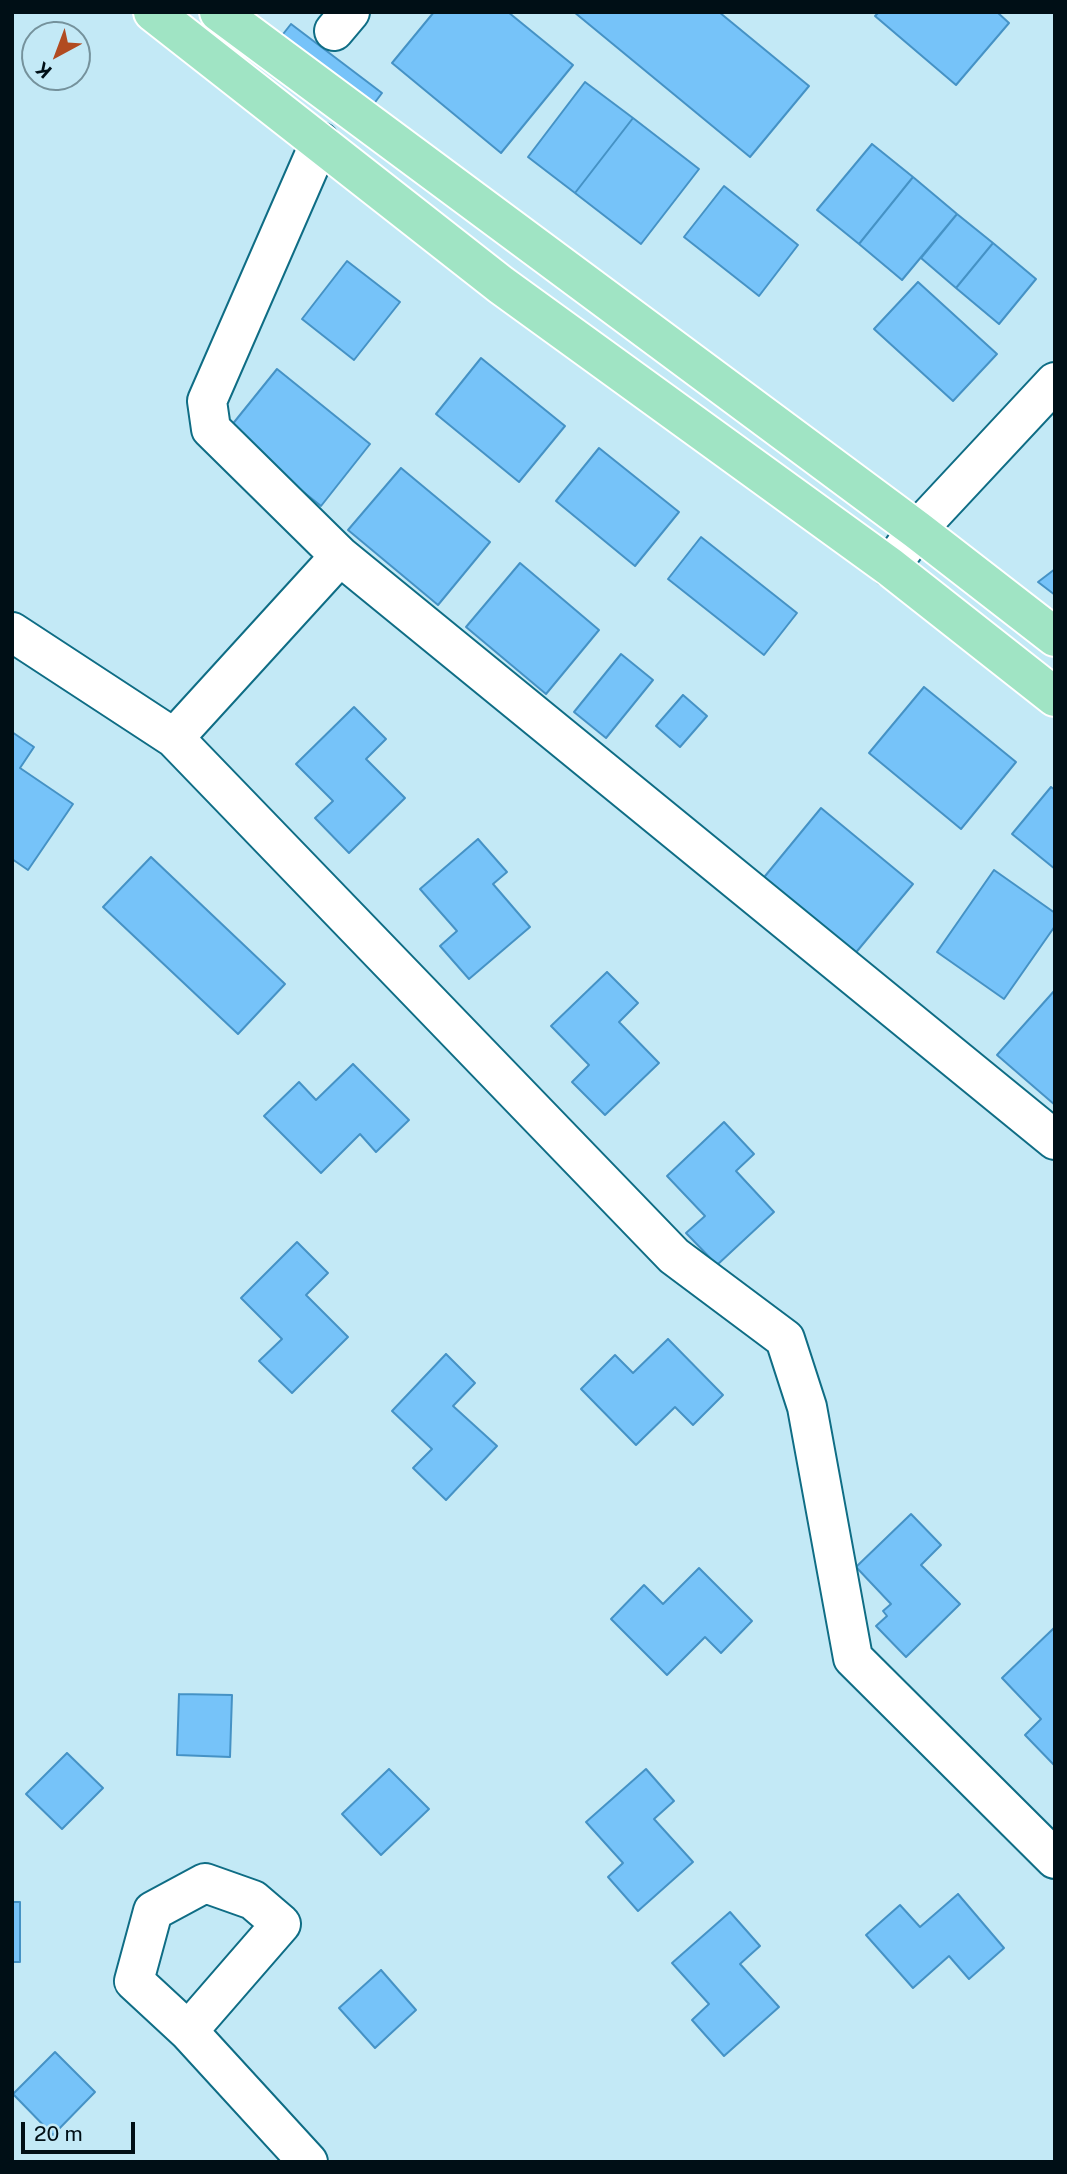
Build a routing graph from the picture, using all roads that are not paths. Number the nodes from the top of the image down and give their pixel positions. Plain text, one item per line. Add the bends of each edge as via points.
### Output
1 (153, 12) edge
2 (219, 12) edge
3 (320, 142) junction
4 (1055, 382) edge
5 (916, 530) junction
6 (340, 556) junction
7 (890, 567) junction
8 (12, 632) edge
9 (1055, 637) edge
10 (1055, 697) edge
11 (174, 738) junction
12 (1055, 1140) edge
13 (1055, 1859) edge
14 (188, 2031) dead end
15 (308, 2162) edge

1 - 3 main road
2 - 5 main road
3 - 6 street via 207,401 211,429
3 - 7 main road via 501,285
4 - 5 street
5 - 7 street
5 - 9 main road
6 - 11 street
6 - 12 street
7 - 10 main road
8 - 11 street
11 - 13 street via 674,1256 785,1339 807,1407 853,1658
14 - 15 street

